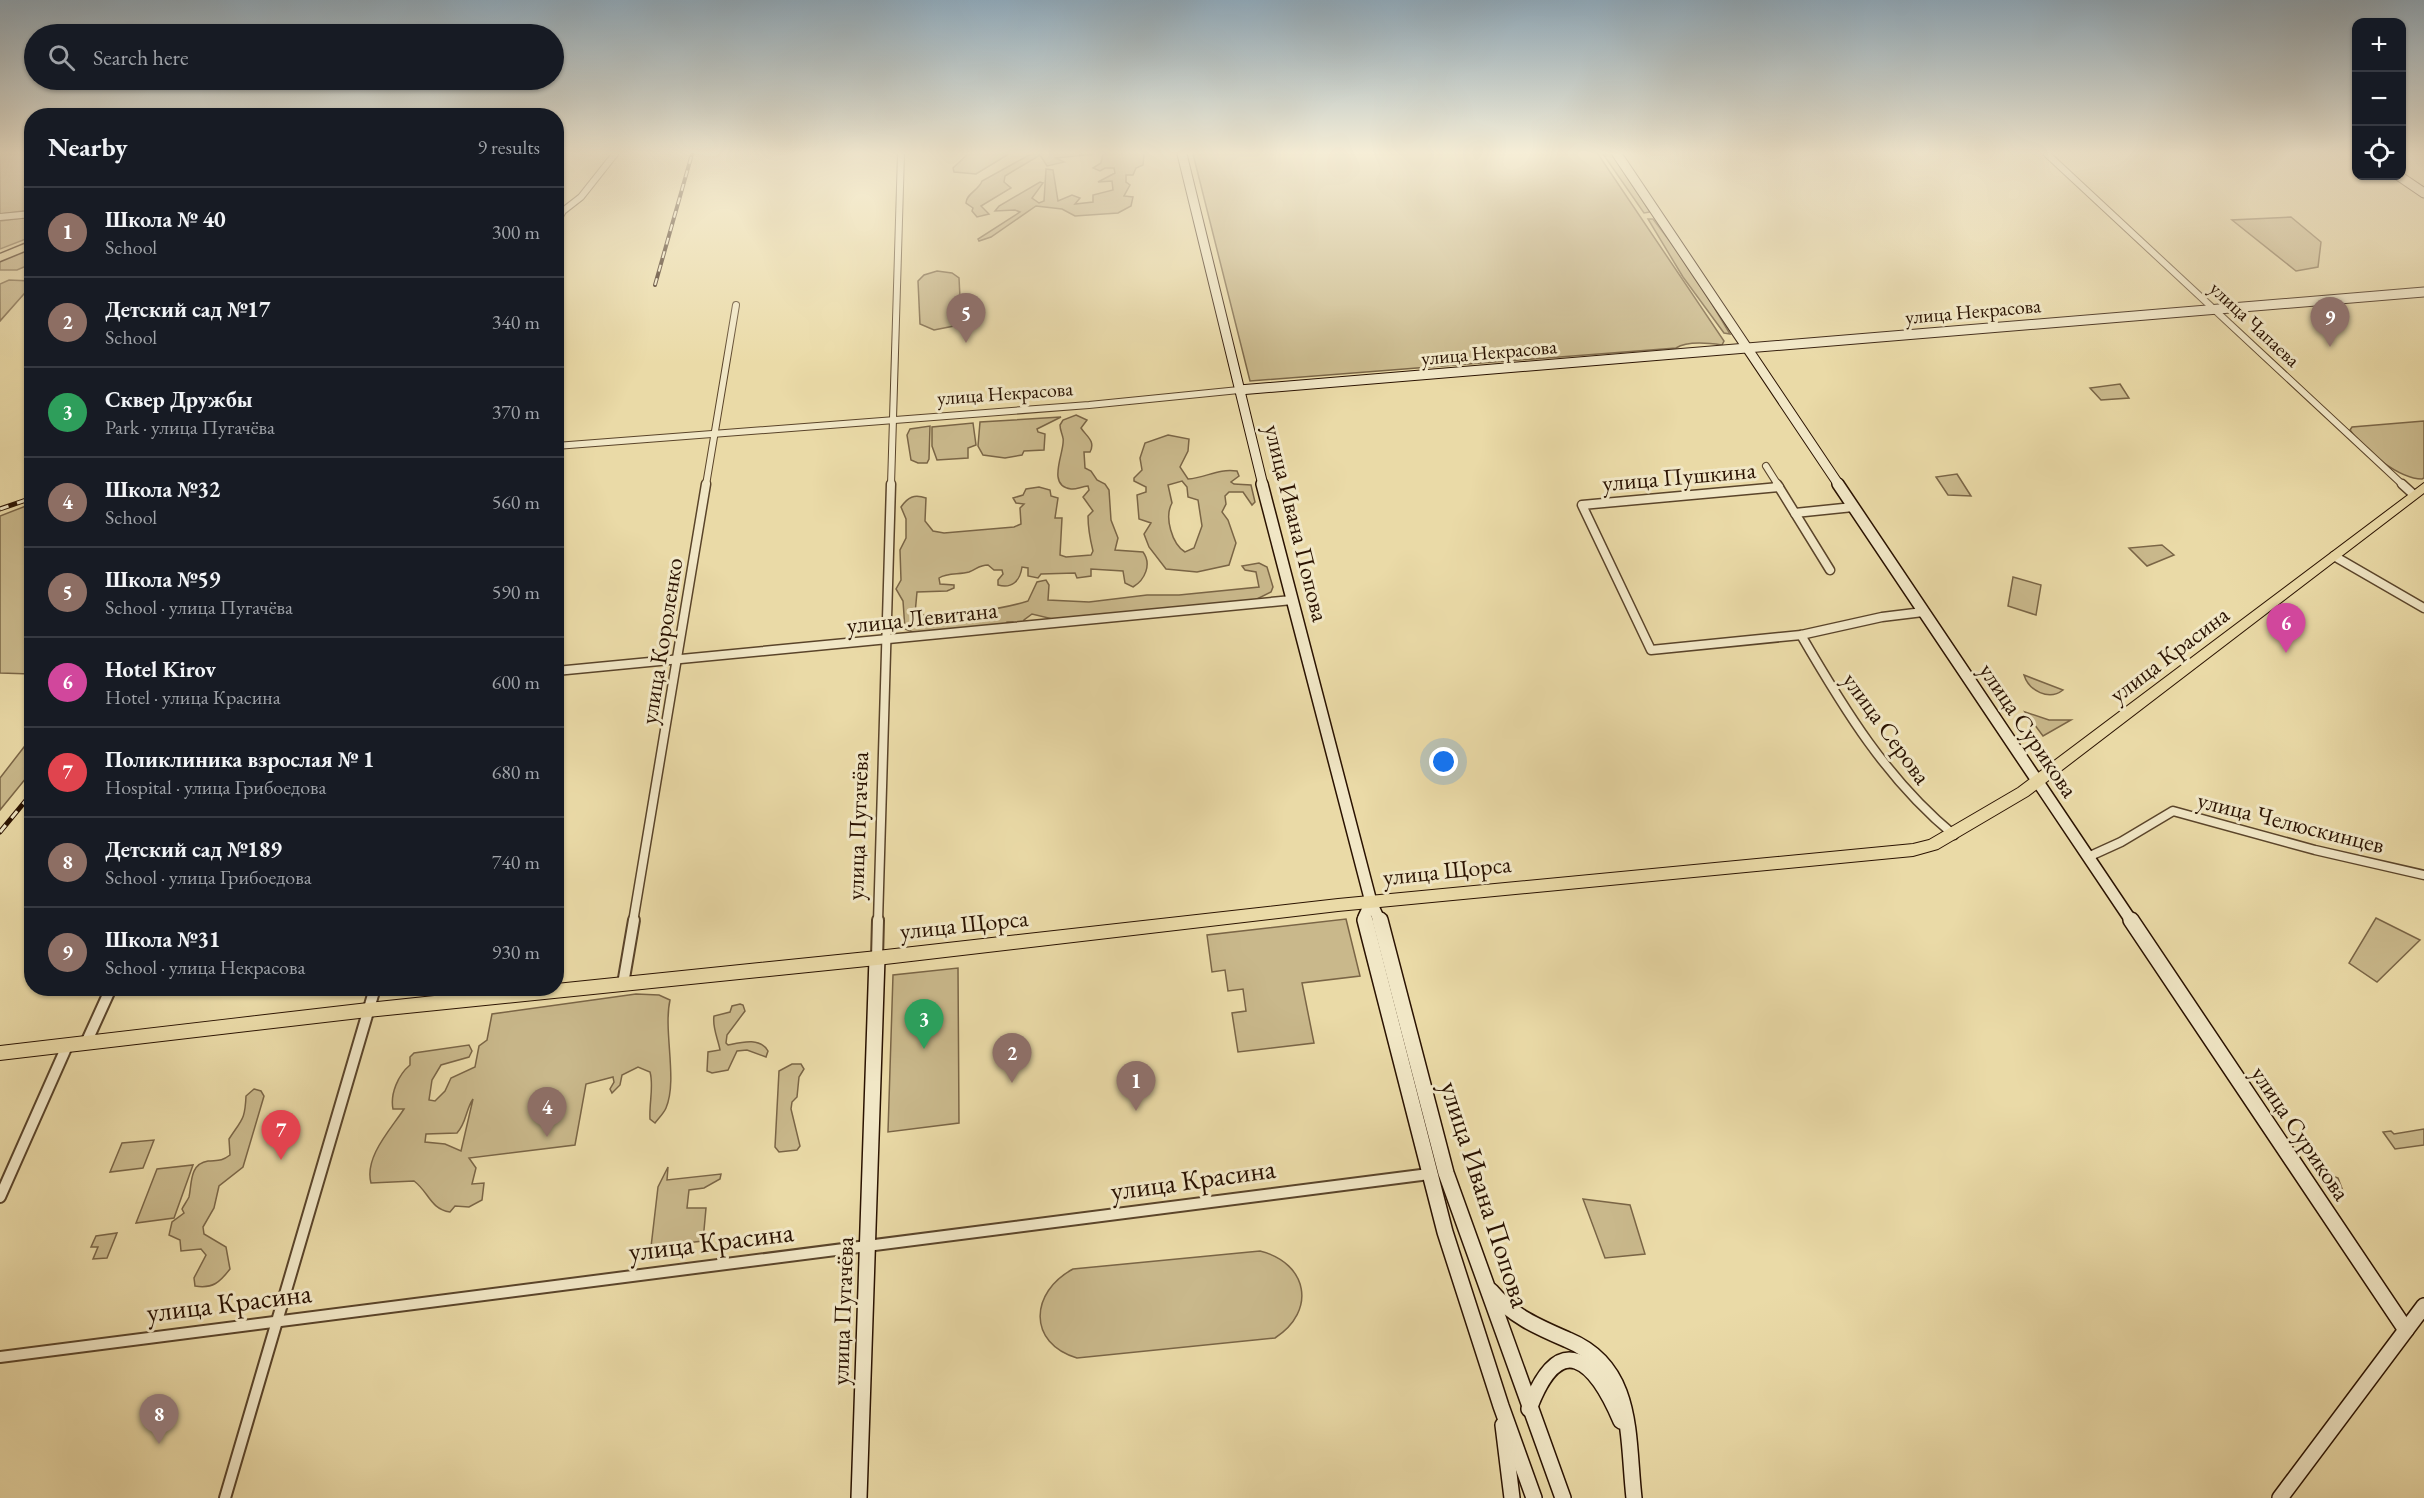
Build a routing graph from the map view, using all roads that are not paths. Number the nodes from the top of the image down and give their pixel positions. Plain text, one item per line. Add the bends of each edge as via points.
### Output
1 (900, 224) edge
2 (1199, 224) edge
3 (1664, 224) edge
4 (2122, 224) edge
5 (24, 243) edge
6 (24, 248) edge
7 (0, 253) edge
8 (0, 258) edge
9 (2424, 292) edge
10 (736, 305) dead end
11 (2212, 308) junction
12 (1746, 347) junction
13 (1239, 390) junction
14 (894, 420) junction
15 (714, 434) junction
16 (564, 445) edge
17 (1766, 466) dead end
18 (1779, 487) junction
19 (2419, 491) edge
20 (1853, 507) junction
21 (1795, 513) junction
22 (2334, 556) junction
23 (1830, 570) dead end
24 (1292, 600) junction
25 (2424, 608) edge
26 (1923, 612) junction
27 (1801, 635) junction
28 (886, 641) junction
29 (678, 660) junction
30 (564, 670) edge
31 (2037, 783) junction
32 (1954, 835) junction
33 (1933, 845) joint
34 (2088, 857) junction
35 (2424, 875) edge
36 (1371, 902) junction
37 (878, 958) junction
38 (622, 984) junction
39 (564, 990) edge
40 (107, 996) edge
41 (372, 996) edge
42 (505, 996) edge
43 (368, 1010) junction
44 (86, 1043) junction
45 (67, 1046) junction
46 (0, 1053) edge
47 (1429, 1174) junction
48 (0, 1197) edge
49 (868, 1247) junction
50 (1484, 1281) junction
51 (2424, 1306) edge
52 (276, 1321) junction
53 (2406, 1330) junction
54 (0, 1357) edge
55 (1501, 1406) junction
56 (1529, 1410) junction
57 (1628, 1445) junction
58 (225, 1498) edge
59 (859, 1498) edge
60 (1512, 1498) edge
61 (1534, 1498) edge
62 (1563, 1498) edge
63 (1634, 1498) edge
64 (2280, 1498) edge

1 - 14 street, улица Пугачёва
2 - 13 street, улица Ивана Попова
3 - 12 street, улица Сурикова
4 - 11 street, улица Чапаева
5 - 7 highway
6 - 8 highway
9 - 11 street, улица Некрасова
10 - 15 street, улица Короленко
11 - 12 street, улица Некрасова
11 - 19 street, улица Чапаева
12 - 13 street, улица Некрасова
12 - 20 street, улица Сурикова
13 - 14 street, улица Некрасова
13 - 24 street, улица Ивана Попова
14 - 15 street, улица Некрасова
14 - 28 street, улица Пугачёва
15 - 16 street, улица Некрасова
15 - 29 street, улица Короленко
17 - 18 street
18 - 21 street
18 - 27 street, улица Пушкина via 1582,505 1651,650
19 - 22 main road, улица Красина
20 - 21 street
20 - 26 street, улица Сурикова
21 - 23 street
22 - 25 street
22 - 31 main road, улица Красина
24 - 28 street, улица Левитана
24 - 36 street, улица Ивана Попова
26 - 27 street
26 - 31 street, улица Сурикова
27 - 32 street, улица Серова via 1853,723 1875,752 1921,805
28 - 29 street, улица Левитана
28 - 37 street, улица Пугачёва
29 - 30 street, улица Левитана
29 - 38 street, улица Короленко
31 - 32 main road, улица Красина
31 - 34 street, улица Сурикова
32 - 33 main road, улица Красина
33 - 36 main road, улица Щорса via 1854,857
34 - 35 street, улица Челюскинцев via 2173,812
34 - 53 street, улица Сурикова
36 - 37 main road, улица Щорса
36 - 47 street, улица Ивана Попова via 1364,917
36 - 50 street, улица Ивана Попова via 1379,916 1446,1173
37 - 38 main road, улица Щорса
37 - 49 street, улица Пугачёва
38 - 39 main road, улица Щорса
40 - 44 street
41 - 43 street
42 - 43 main road, улица Щорса
43 - 44 main road, улица Щорса
43 - 52 street
44 - 45 main road, улица Щорса
45 - 46 main road, улица Щорса
45 - 48 street
47 - 49 street, улица Красина
47 - 55 street, улица Ивана Попова
49 - 52 street, улица Красина
49 - 59 street, улица Пугачёва
50 - 56 street, улица Ивана Попова
50 - 57 street via 1515,1316 1575,1342 1605,1362 1621,1391
51 - 53 street
52 - 54 street, улица Красина
52 - 58 street
53 - 64 street
55 - 60 street
55 - 61 street, улица Ивана Попова
56 - 57 street via 1537,1384 1550,1366 1559,1362 1581,1363 1598,1375 1611,1395
56 - 62 street, улица Ивана Попова
57 - 63 street

